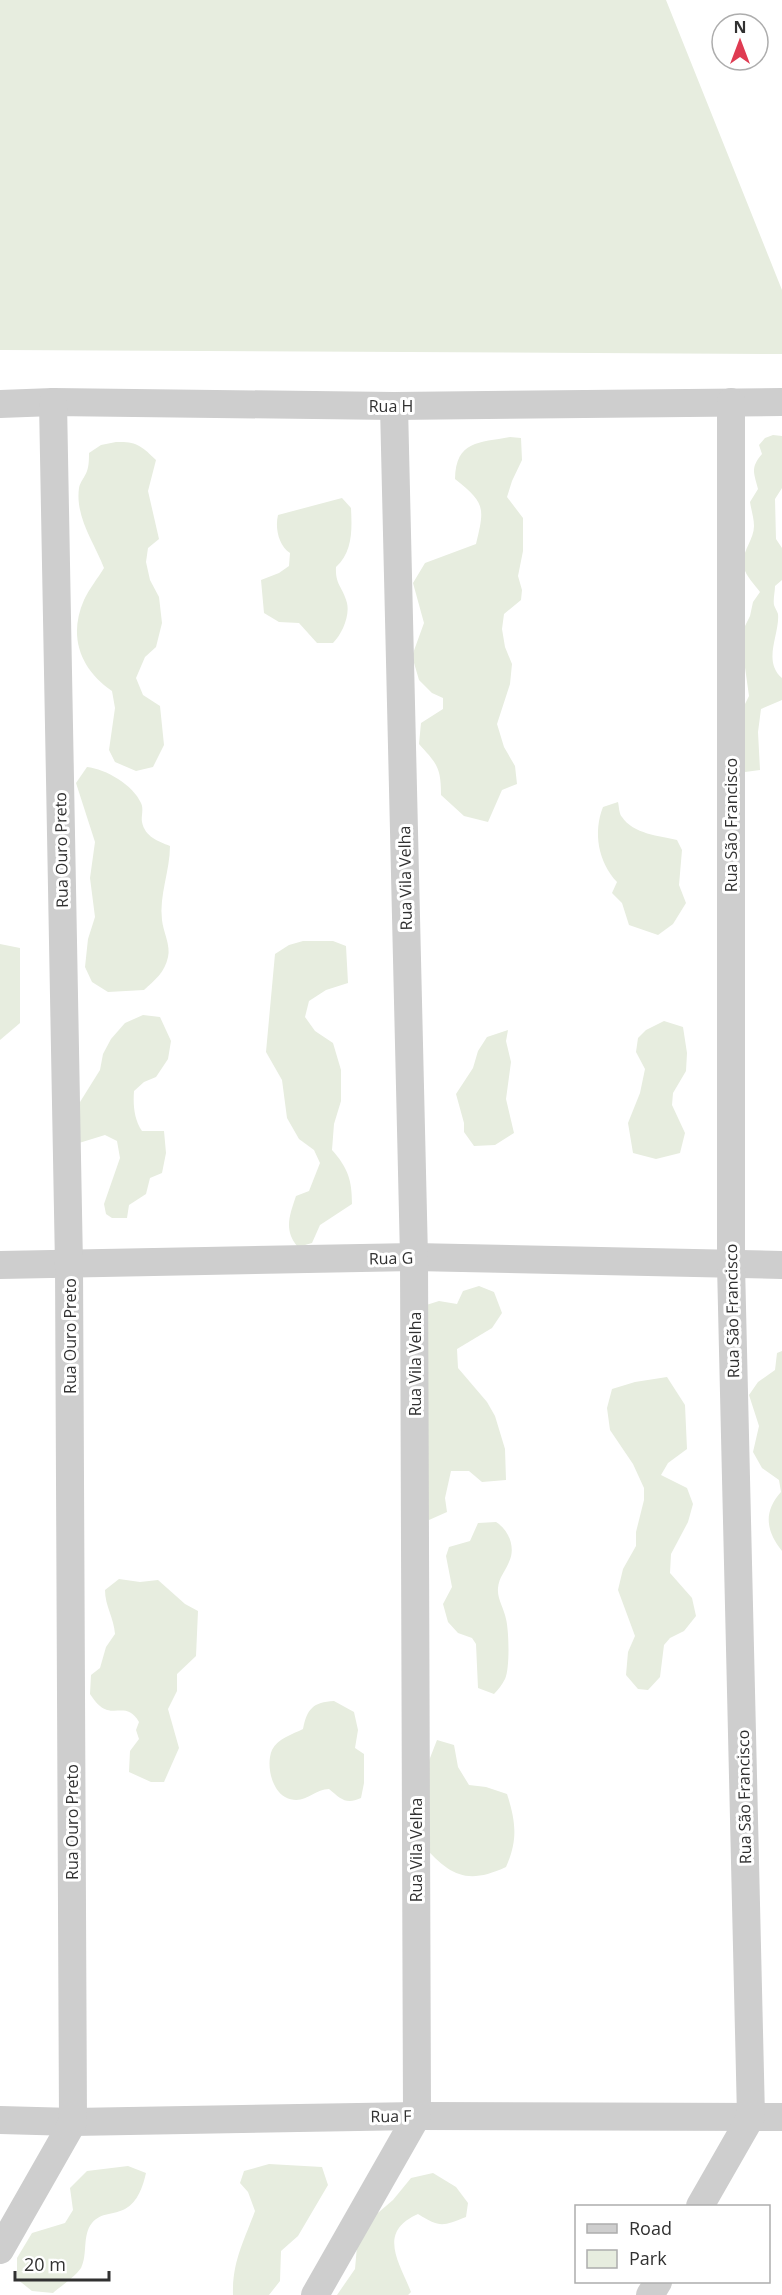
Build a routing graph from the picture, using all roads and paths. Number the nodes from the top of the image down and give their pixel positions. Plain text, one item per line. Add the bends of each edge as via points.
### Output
1 (53, 402) junction
2 (731, 402) junction
3 (782, 402) edge
4 (0, 404) edge
5 (394, 406) junction
6 (414, 1257) junction
7 (69, 1264) junction
8 (731, 1264) junction
9 (0, 1265) edge
10 (782, 1265) edge
11 (417, 2116) junction
12 (751, 2116) junction
13 (782, 2117) edge
14 (0, 2120) edge
15 (73, 2122) junction
16 (701, 2205) edge
17 (0, 2250) edge
18 (315, 2295) edge

1 - 4 street, Rua H
1 - 5 street, Rua H
1 - 7 street, Rua Ouro Preto
2 - 3 street, Rua H
2 - 5 street, Rua H
2 - 8 street, Rua São Francisco
5 - 6 street, Rua Vila Velha
6 - 7 street, Rua G
6 - 8 street, Rua G
6 - 11 street, Rua Vila Velha
7 - 9 street, Rua G
7 - 15 street, Rua Ouro Preto
8 - 10 street, Rua G
8 - 12 street, Rua São Francisco
11 - 12 street, Rua F
11 - 15 street, Rua F
11 - 18 street, Rua Vila Velha
12 - 13 street, Rua F
12 - 16 street
14 - 15 street, Rua F
15 - 17 street, Rua Ouro Preto

